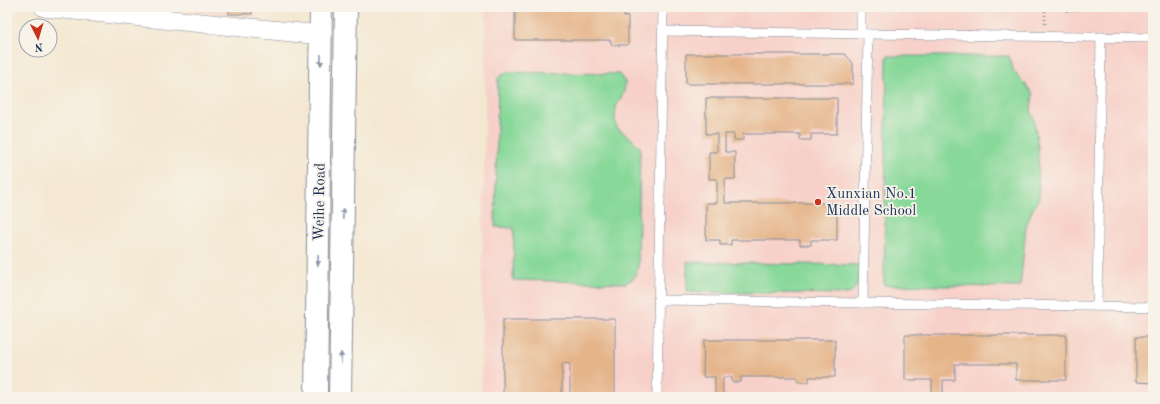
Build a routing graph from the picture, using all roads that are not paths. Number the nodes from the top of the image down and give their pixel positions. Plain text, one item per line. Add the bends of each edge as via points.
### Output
1 (44, 7) edge
2 (321, 7) edge
3 (346, 7) edge
4 (663, 7) edge
5 (861, 7) edge
6 (662, 31) junction
7 (864, 34) junction
8 (321, 35) junction
9 (1101, 37) junction
10 (1153, 38) edge
11 (658, 300) junction
12 (864, 303) junction
13 (1097, 306) junction
14 (1153, 307) edge
15 (316, 397) edge
16 (340, 397) edge
17 (657, 397) edge

1 - 8 street
2 - 8 street, Weihe Road
16 -> 3 street, Weihe Road
4 - 6 lane
5 - 7 lane
6 - 7 lane
6 - 11 lane
7 - 9 lane
7 - 12 lane
8 -> 15 street, Weihe Road
9 - 10 lane
9 - 13 lane
11 - 12 lane
11 - 17 lane
12 - 13 lane
13 - 14 lane

